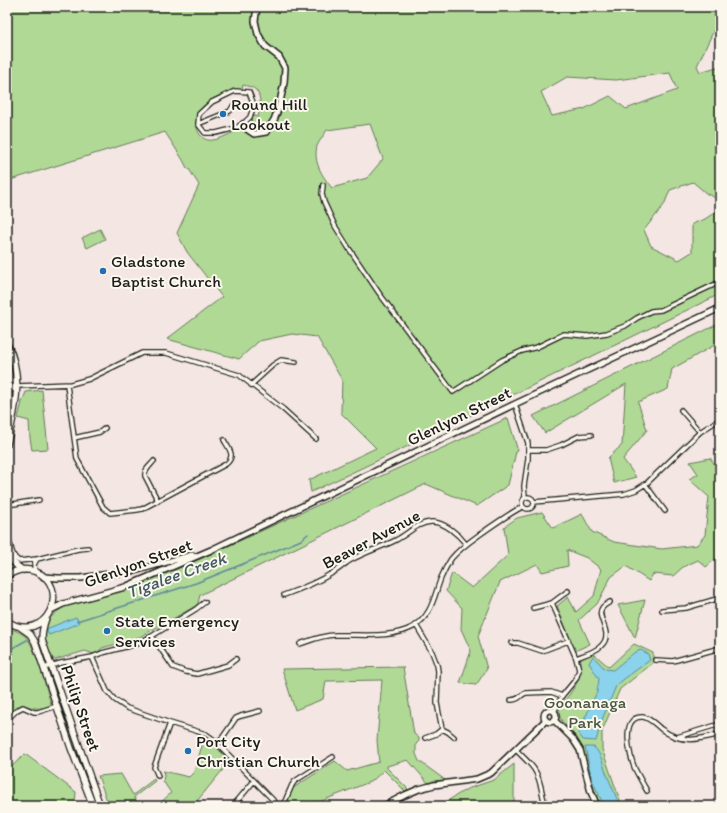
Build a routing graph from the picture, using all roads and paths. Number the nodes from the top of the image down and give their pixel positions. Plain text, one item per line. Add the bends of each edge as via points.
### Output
1 (257, 7) edge
2 (235, 103) dead end
3 (198, 124) junction
4 (243, 124) junction
5 (324, 185) dead end
6 (720, 282) edge
7 (720, 308) edge
8 (7, 344) edge
9 (296, 362) dead end
10 (7, 384) edge
11 (67, 385) junction
12 (251, 385) junction
13 (17, 386) junction
14 (7, 390) edge
15 (515, 404) junction
16 (681, 410) dead end
17 (720, 419) edge
18 (105, 428) dead end
19 (700, 432) junction
20 (591, 435) dead end
21 (74, 438) junction
22 (316, 439) dead end
23 (224, 440) dead end
24 (7, 444) edge
25 (528, 450) junction
26 (154, 461) dead end
27 (645, 484) junction
28 (525, 497) junction
29 (39, 500) dead end
30 (158, 501) junction
31 (534, 502) junction
32 (7, 505) edge
33 (522, 507) junction
34 (664, 511) dead end
35 (7, 536) edge
36 (466, 544) junction
37 (7, 546) edge
38 (88, 548) dead end
39 (211, 550) junction
40 (37, 559) junction
41 (23, 570) junction
42 (35, 572) junction
43 (7, 576) edge
44 (44, 577) junction
45 (568, 591) dead end
46 (284, 595) dead end
47 (720, 598) edge
48 (205, 602) dead end
49 (610, 602) dead end
50 (552, 603) junction
51 (533, 608) dead end
52 (51, 610) junction
53 (662, 610) dead end
54 (46, 618) junction
55 (7, 621) edge
56 (416, 625) junction
57 (20, 627) junction
58 (152, 636) junction
59 (568, 642) junction
60 (512, 643) dead end
61 (300, 644) dead end
62 (720, 648) edge
63 (92, 657) junction
64 (576, 658) junction
65 (236, 659) dead end
66 (655, 660) dead end
67 (51, 665) junction
68 (44, 668) junction
69 (562, 696) junction
70 (511, 700) dead end
71 (57, 706) junction
72 (260, 711) dead end
73 (554, 712) junction
74 (7, 720) edge
75 (546, 720) junction
76 (554, 720) junction
77 (170, 724) junction
78 (720, 724) edge
79 (442, 729) junction
80 (720, 734) edge
81 (454, 737) dead end
82 (676, 737) junction
83 (425, 738) dead end
84 (218, 744) junction
85 (516, 750) junction
86 (333, 758) dead end
87 (158, 776) dead end
88 (254, 781) junction
89 (647, 791) dead end
90 (93, 806) edge
91 (100, 806) edge
92 (233, 806) edge
93 (277, 806) edge
94 (283, 806) edge
95 (384, 806) edge
96 (545, 806) edge
97 (597, 806) edge

1 - 4 main road via 258,34 266,46 279,57 285,68 284,84 279,107 266,132 254,134
2 - 3 street via 230,111
3 - 4 street via 205,133 216,133
3 - 4 street via 199,114 212,102 235,90 249,92 254,105 250,117
5 - 6 street via 324,202 348,247 453,392 502,360 522,351 564,334 587,336 607,333
7 - 15 main road, Glenlyon Street
8 - 13 main road via 15,368
9 - 12 street via 281,360
10 - 14 main road
11 - 12 street via 89,379 142,353 166,353 239,375
11 - 13 street
11 - 21 street
12 - 22 street
13 - 14 main road
13 - 24 main road
15 - 25 street
15 - 39 main road, Glenlyon Street
16 - 19 street
17 - 19 street
18 - 21 street via 100,432
19 - 27 street
20 - 25 street via 579,436 546,450
21 - 30 street via 76,459 107,511 110,513 137,510
23 - 30 street via 232,455 229,462
25 - 28 street
26 - 30 street via 144,473
27 - 31 street via 624,494
27 - 34 street
28 - 31 street via 531,498
28 - 33 street via 522,500
29 - 32 street
31 - 33 street via 530,509
33 - 36 street
35 - 40 street via 15,559 21,562
36 - 46 street, Beaver Avenue via 460,536 442,524 425,523 397,540 351,560 319,581
36 - 56 street via 451,560 441,578 429,611
37 - 41 main road via 12,562
38 - 40 street
39 - 44 main road, Glenlyon Street via 138,570 81,578
39 - 52 main road, Glenlyon Street via 125,587 66,603
40 - 42 street via 34,565
41 - 42 main road
41 - 43 main road
42 - 44 main road
44 - 52 main road via 53,592
45 - 50 street
47 - 53 street via 686,608
48 - 58 street
49 - 64 street via 603,606 600,613 606,632 603,644
50 - 51 street
50 - 59 street
52 - 54 main road
54 - 57 main road via 34,626
54 - 67 main road, Philip Street via 42,627 42,640
55 - 57 main road, Philip Street
56 - 61 street via 390,634 330,635
56 - 79 street via 437,665 437,703
57 - 68 main road, Philip Street via 33,638
58 - 63 street via 136,644
58 - 65 street via 173,667 186,672 197,674 228,665
59 - 60 street via 542,651
59 - 64 street
62 - 66 street via 673,661
63 - 67 street
63 - 77 street via 107,691 115,700 127,708
64 - 69 street via 578,675
67 - 68 street
67 - 91 main road, Philip Street
68 - 71 main road, Philip Street
69 - 70 street via 551,692 526,693 518,699
69 - 73 street
71 - 74 street via 38,712 23,707 16,710
71 - 90 main road, Philip Street
72 - 84 street via 236,718
73 - 75 main road via 546,712
73 - 76 main road
75 - 76 main road
75 - 85 main road
76 - 97 main road via 580,750
77 - 84 street via 206,734
77 - 87 street via 154,767
78 - 82 street
79 - 81 street
79 - 83 street
80 - 82 street via 698,740
82 - 89 street via 646,718 639,717 630,724 630,752 636,771
84 - 88 street
85 - 95 main road via 491,773 477,779 419,789
85 - 96 street via 537,773
86 - 94 street via 296,781
88 - 92 street
88 - 93 street

